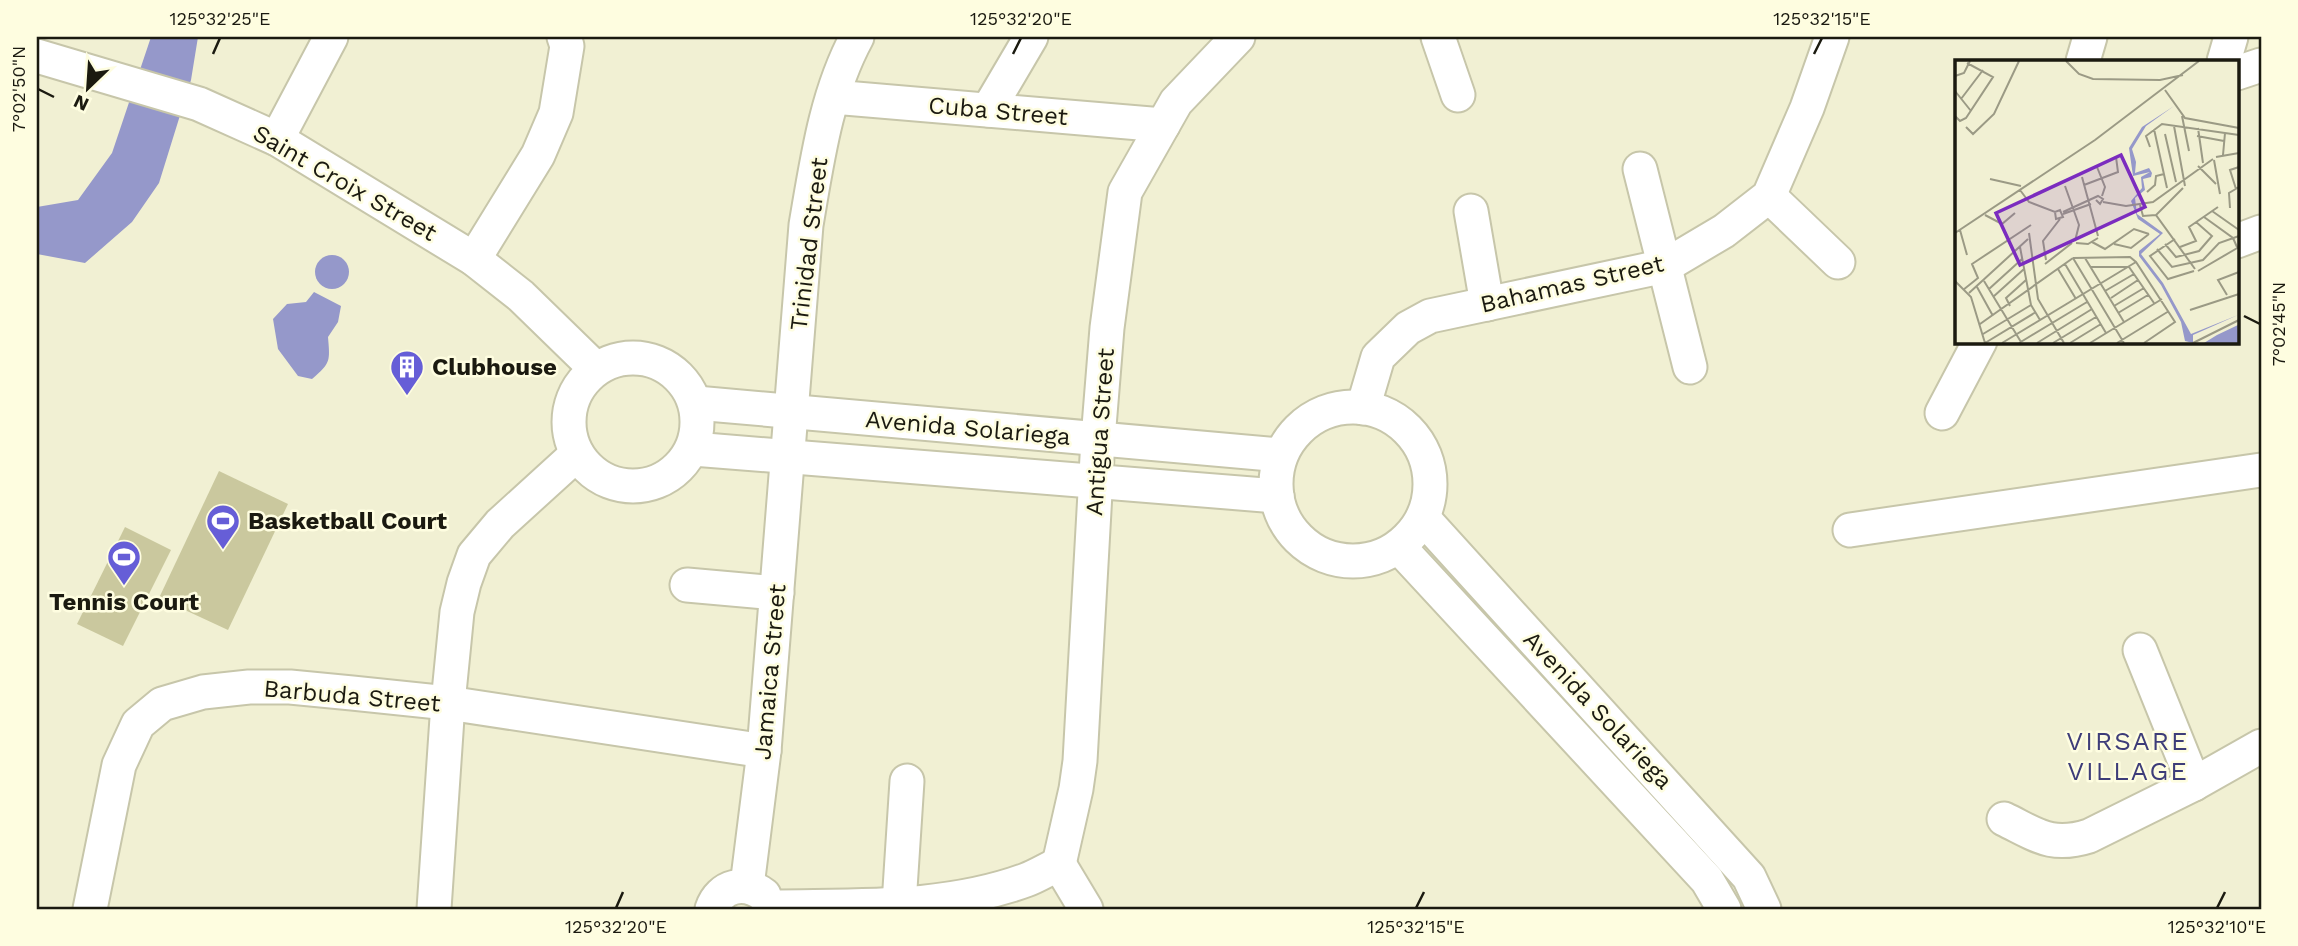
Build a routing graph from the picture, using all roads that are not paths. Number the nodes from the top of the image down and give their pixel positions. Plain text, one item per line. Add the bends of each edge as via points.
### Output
1 (331, 37) edge
2 (564, 37) edge
3 (858, 37) edge
4 (1031, 37) edge
5 (1238, 37) edge
6 (1438, 37) edge
7 (1832, 37) edge
8 (2090, 37) edge
9 (2231, 37) edge
10 (54, 51) edge
11 (2083, 60) edge
12 (2224, 60) edge
13 (2261, 65) edge
14 (2238, 73) edge
15 (1458, 95) dead end
16 (833, 97) junction
17 (988, 110) junction
18 (1163, 125) junction
19 (277, 139) junction
20 (1640, 169) dead end
21 (1769, 196) junction
22 (1471, 211) dead end
23 (2261, 232) edge
24 (2238, 241) edge
25 (474, 259) junction
26 (1838, 262) dead end
27 (1665, 266) junction
28 (1487, 304) junction
29 (1979, 343) edge
30 (1690, 366) dead end
31 (596, 369) junction
32 (696, 403) junction
33 (1363, 408) junction
34 (793, 412) junction
35 (1942, 413) dead end
36 (1098, 439) junction
37 (693, 449) junction
38 (577, 454) junction
39 (1282, 455) junction
40 (789, 457) junction
41 (2261, 470) edge
42 (1096, 481) junction
43 (1277, 496) junction
44 (1423, 518) junction
45 (1850, 530) dead end
46 (1399, 547) junction
47 (687, 586) dead end
48 (777, 593) junction
49 (2140, 650) dead end
50 (1577, 687) junction
51 (448, 704) junction
52 (1550, 710) junction
53 (2261, 746) edge
54 (764, 751) junction
55 (907, 781) dead end
56 (2194, 785) junction
57 (2004, 819) dead end
58 (1713, 836) junction
59 (1687, 859) junction
60 (1059, 864) junction
61 (763, 901) edge
62 (899, 904) junction
63 (932, 905) edge
64 (90, 909) edge
65 (434, 909) edge
66 (712, 909) edge
67 (1086, 909) edge
68 (1724, 909) edge
69 (1764, 909) edge

1 - 19 street
2 - 25 street via 567,46 556,113 538,155
3 - 16 street, Trinidad Street
4 - 17 street
5 - 18 street, Antigua Street via 1176,102
6 - 15 street
7 - 21 street, Bahamas Street
8 - 11 street
9 - 12 street
10 - 19 street, Saint Croix Street via 126,82 199,104
13 - 14 street
16 - 17 street, Cuba Street
16 - 34 street, Trinidad Street via 807,225
17 - 18 street, Cuba Street
18 - 36 street, Antigua Street via 1125,192
19 - 25 street, Saint Croix Street
20 - 27 street
21 - 26 street
21 - 27 street, Bahamas Street via 1724,231
22 - 28 street
23 - 24 street
25 - 31 street, Saint Croix Street via 521,296
27 - 28 street, Bahamas Street
27 - 30 street
28 - 33 street, Bahamas Street via 1430,316 1408,328 1378,357
29 - 35 street
31 - 32 street via 625,358 655,361 687,385
31 - 38 street via 573,398 570,436
32 - 34 street, Avenida Solariega
32 - 37 street via 699,426
33 - 39 street via 1323,413 1292,438
33 - 44 street via 1383,414 1416,439 1430,478
34 - 36 street, Avenida Solariega
34 - 40 street, Trinidad Street
36 - 39 street, Avenida Solariega
36 - 42 street, Antigua Street
37 - 38 street via 666,478 627,486 607,481
37 - 40 street, Avenida Solariega
38 - 51 street via 500,524 474,555 457,612
39 - 43 street via 1276,475
40 - 42 street, Avenida Solariega
40 - 48 street, Jamaica Street
41 - 45 street
42 - 43 street, Avenida Solariega
42 - 60 street, Antigua Street via 1080,761
43 - 46 street via 1285,520 1301,541 1323,556 1349,562 1376,558
44 - 46 street
44 - 50 street, Avenida Solariega
46 - 52 street, Avenida Solariega
47 - 48 street
48 - 54 street, Jamaica Street
49 - 56 street
50 - 52 street
50 - 58 street, Avenida Solariega
51 - 54 street, Barbuda Street
51 - 64 street, Barbuda Street via 249,687 203,692 162,704 138,724 119,765
51 - 65 street
52 - 59 street, Avenida Solariega
53 - 56 street
54 - 61 street, Jamaica Street
55 - 62 street
56 - 57 street via 2075,841 2046,839
58 - 59 street
58 - 69 street, Avenida Solariega via 1749,877
59 - 68 street, Avenida Solariega via 1707,880
60 - 63 street via 1027,880
60 - 67 street
61 - 62 street
61 - 66 street via 736,886 718,897
62 - 63 street

